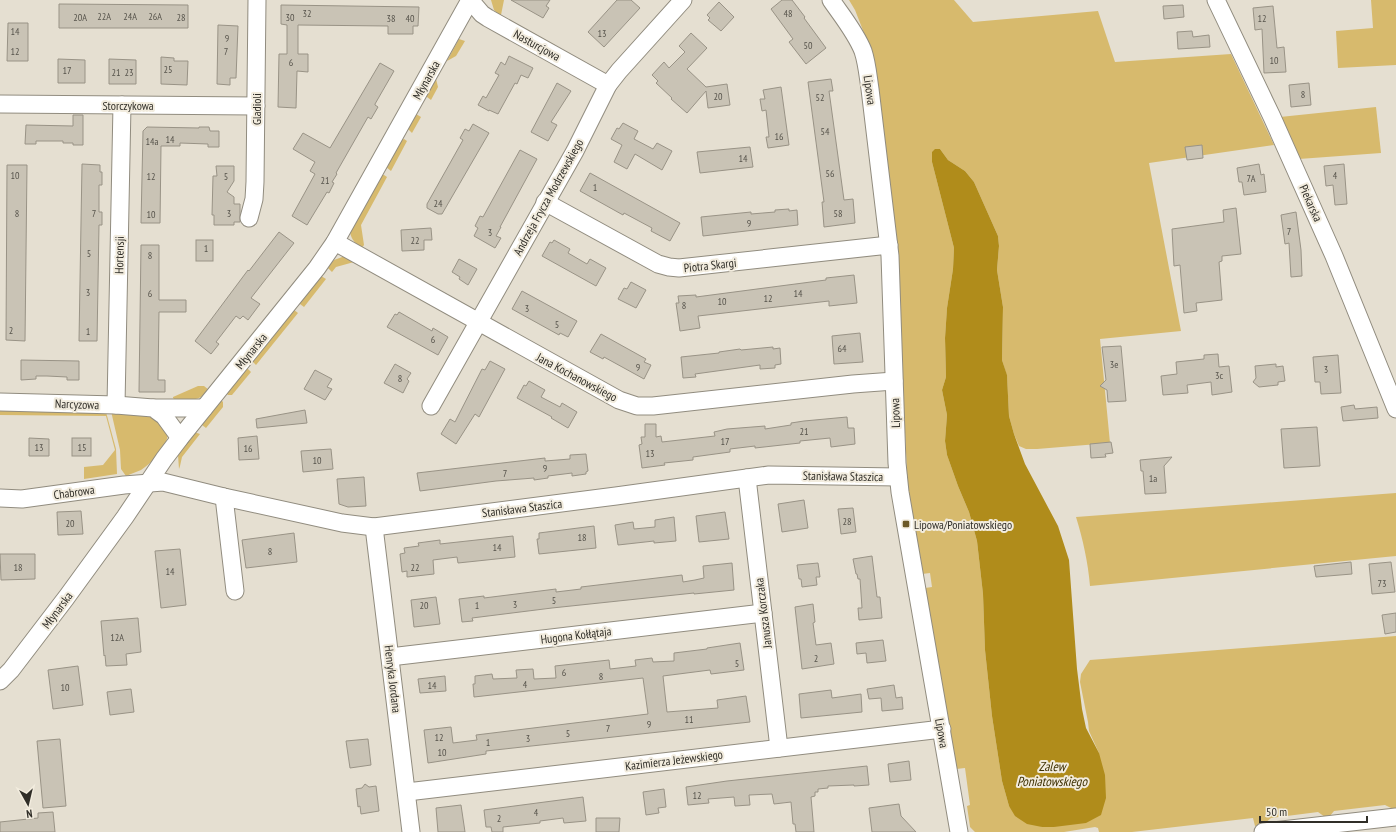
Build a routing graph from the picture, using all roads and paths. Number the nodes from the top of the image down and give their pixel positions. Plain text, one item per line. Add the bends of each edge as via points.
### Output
1 (257, 0) edge
2 (470, 0) edge
3 (683, 0) edge
4 (831, 0) edge
5 (1216, 0) edge
6 (608, 85) junction
7 (0, 104) edge
8 (122, 105) junction
9 (256, 106) junction
10 (546, 202) junction
11 (249, 218) dead end
12 (335, 242) junction
13 (889, 245) junction
14 (479, 322) junction
15 (894, 381) junction
16 (0, 402) edge
17 (116, 405) junction
18 (431, 406) dead end
19 (153, 408) junction
20 (204, 408) junction
21 (1396, 410) edge
22 (180, 438) junction
23 (898, 477) junction
24 (747, 478) junction
25 (148, 483) junction
26 (224, 497) junction
27 (0, 498) edge
28 (374, 527) junction
29 (235, 591) dead end
30 (763, 614) junction
31 (390, 657) junction
32 (0, 681) edge
33 (942, 729) junction
34 (779, 748) junction
35 (407, 792) junction
36 (1396, 817) edge
37 (411, 832) edge
38 (959, 832) edge
39 (1263, 832) edge

1 - 9 street, Gladioli
2 - 6 street, Nasturcjowa via 488,18
2 - 12 street, Młynarska
3 - 6 street, Andrzeja Frycza Modrzewskiego
4 - 13 street, Lipowa via 863,51
5 - 21 street, Piekarska via 1337,262
6 - 10 street, Andrzeja Frycza Modrzewskiego
7 - 8 street, Storczykowa
8 - 9 street, Storczykowa
8 - 17 street, Hortensji
9 - 11 street, Gladioli via 254,199
10 - 13 street, Piotra Skargi via 658,264 669,267
10 - 14 street, Andrzeja Frycza Modrzewskiego
12 - 14 street, Jana Kochanowskiego
12 - 20 street, Młynarska
13 - 15 street, Lipowa
14 - 15 street, Jana Kochanowskiego via 619,400 637,406
14 - 18 street, Andrzeja Frycza Modrzewskiego
15 - 23 street, Lipowa
16 - 17 street, Narcyzowa
17 - 19 street, Narcyzowa
19 - 20 street, Narcyzowa
19 - 22 street via 164,416
20 - 22 street, Młynarska
22 - 25 street, Młynarska
23 - 24 street, Stanisława Staszica via 784,474
23 - 33 street, Lipowa
24 - 28 street, Stanisława Staszica
24 - 30 street, Janusza Korczaka
25 - 26 street, Stanisława Staszica via 175,484
25 - 27 street, Chabrowa via 22,498
25 - 32 street, Młynarska via 66,598
26 - 28 street, Stanisława Staszica via 342,523
26 - 29 street
28 - 31 street, Henryka Jordana
30 - 31 street, Hugona Kołłątaja
30 - 34 street, Janusza Korczaka
31 - 35 street, Henryka Jordana
33 - 34 street, Kazimierza Jeżewskiego
33 - 38 street, Lipowa
34 - 35 street, Kazimierza Jeżewskiego
35 - 37 street, Henryka Jordana
36 - 39 street

